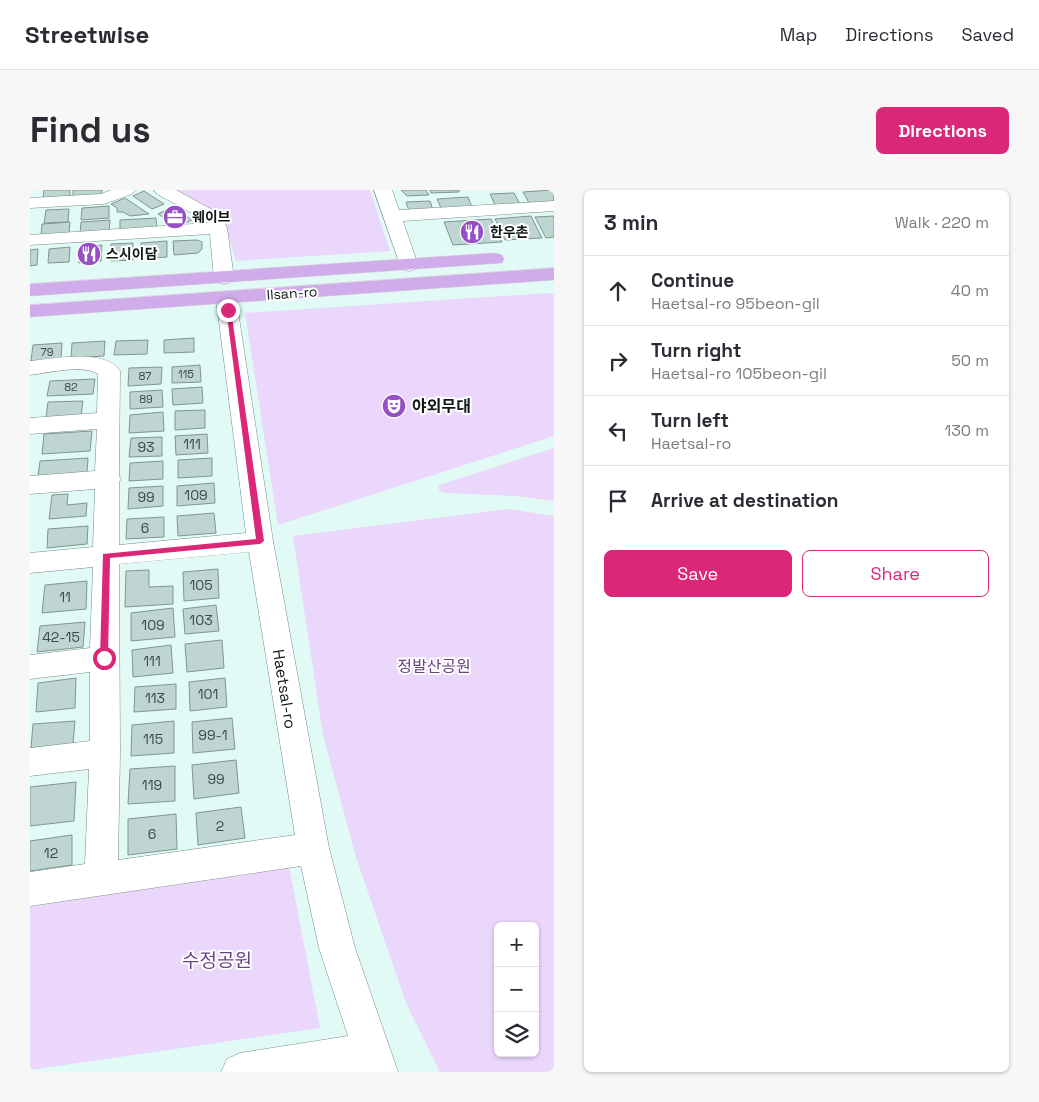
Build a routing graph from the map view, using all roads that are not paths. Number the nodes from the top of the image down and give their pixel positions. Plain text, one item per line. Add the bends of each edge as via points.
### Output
1 (126, 190) edge
2 (162, 190) edge
3 (384, 190) edge
4 (30, 203) edge
5 (554, 206) edge
6 (393, 216) junction
7 (218, 228) junction
8 (30, 240) edge
9 (515, 257) dead end
10 (409, 265) junction
11 (554, 274) edge
12 (225, 288) junction
13 (30, 290) edge
14 (30, 311) edge
15 (30, 368) edge
16 (109, 420) junction
17 (30, 426) edge
18 (109, 479) junction
19 (30, 485) edge
20 (260, 541) junction
21 (106, 556) junction
22 (30, 563) edge
23 (104, 658) junction
24 (30, 667) edge
25 (105, 753) junction
26 (30, 762) edge
27 (313, 848) junction
28 (101, 878) junction
29 (30, 889) edge
30 (375, 1062) edge
31 (240, 1072) edge

1 - 4 street via 104,199
2 - 7 street via 206,212 214,218
3 - 6 street
5 - 6 street via 484,204
6 - 10 street
7 - 8 street
7 - 12 street, Haetsal-ro
9 - 10 main road, Ilsan-ro
10 - 12 main road, Ilsan-ro
11 - 12 main road, Ilsan-ro
12 - 13 main road, Ilsan-ro
12 - 14 main road, Ilsan-ro
12 - 20 street, Haetsal-ro
15 - 16 street via 92,363 105,366 110,371
16 - 17 street
16 - 18 street
18 - 19 street
18 - 21 street
20 - 21 street
20 - 27 street, Haetsal-ro
21 - 22 street
21 - 23 street
23 - 24 street
23 - 25 street
25 - 26 street
25 - 28 street
27 - 28 street
27 - 30 street, Haetsal-ro via 337,948
28 - 29 street
30 - 31 street

